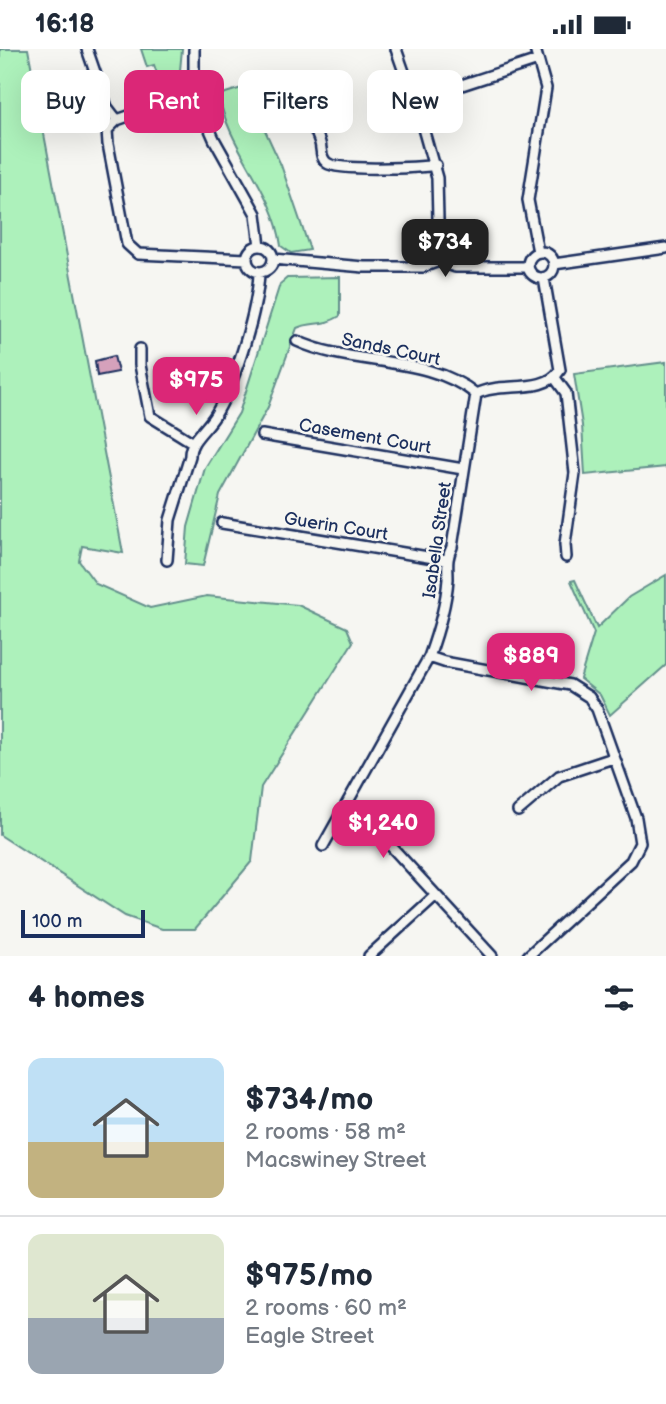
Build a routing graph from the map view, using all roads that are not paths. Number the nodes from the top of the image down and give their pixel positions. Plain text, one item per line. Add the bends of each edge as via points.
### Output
1 (87, 49) edge
2 (194, 49) edge
3 (396, 49) edge
4 (535, 49) edge
5 (538, 60) junction
6 (194, 70) edge
7 (403, 70) edge
8 (463, 85) edge
9 (124, 118) edge
10 (117, 120) junction
11 (211, 133) edge
12 (315, 133) edge
13 (425, 133) edge
14 (436, 165) junction
15 (666, 244) edge
16 (260, 246) junction
17 (538, 252) junction
18 (247, 259) junction
19 (273, 260) junction
20 (439, 261) junction
21 (554, 264) junction
22 (527, 267) junction
23 (259, 272) junction
24 (544, 278) junction
25 (297, 341) dead end
26 (140, 349) dead end
27 (555, 378) junction
28 (476, 394) junction
29 (262, 435) dead end
30 (192, 442) junction
31 (463, 468) junction
32 (222, 523) dead end
33 (566, 557) dead end
34 (167, 560) dead end
35 (446, 560) junction
36 (429, 657) junction
37 (614, 758) junction
38 (346, 806) junction
39 (517, 811) dead end
40 (323, 846) dead end
41 (435, 896) junction
42 (369, 956) edge
43 (492, 956) edge
44 (528, 956) edge

1 - 10 street via 107,107
2 - 6 street
3 - 7 street
4 - 5 street
5 - 8 street
5 - 17 street via 546,88 528,200
9 - 10 street
10 - 18 street via 106,135 131,250 147,255
11 - 16 street via 256,214
12 - 14 street via 327,163 417,169
13 - 14 street
14 - 20 street
15 - 21 street
16 - 18 street via 250,251
16 - 19 street via 269,250
17 - 21 street via 549,254
17 - 22 street
18 - 23 street via 251,269
19 - 20 street via 364,267 423,267
19 - 23 street via 267,271
20 - 22 street via 455,267
21 - 24 street via 552,273
22 - 24 street via 535,277
23 - 30 street via 257,297 237,364 218,411
24 - 27 street via 559,356
25 - 28 street, Sands Court via 318,350 431,371
26 - 30 street via 150,416
27 - 28 street
27 - 33 street via 566,393 575,473
28 - 31 street, Isabella Street
29 - 31 street, Casement Court
30 - 34 street via 170,520
31 - 35 street, Isabella Street via 452,547
32 - 35 street, Guerin Court
35 - 36 street, Isabella Street via 448,579
36 - 37 street via 582,691 597,709
36 - 38 street, Isabella Street
37 - 39 street via 559,775
37 - 44 street via 640,832 636,853
38 - 40 street, Isabella Street
38 - 41 street via 365,818
41 - 42 street
41 - 43 street

